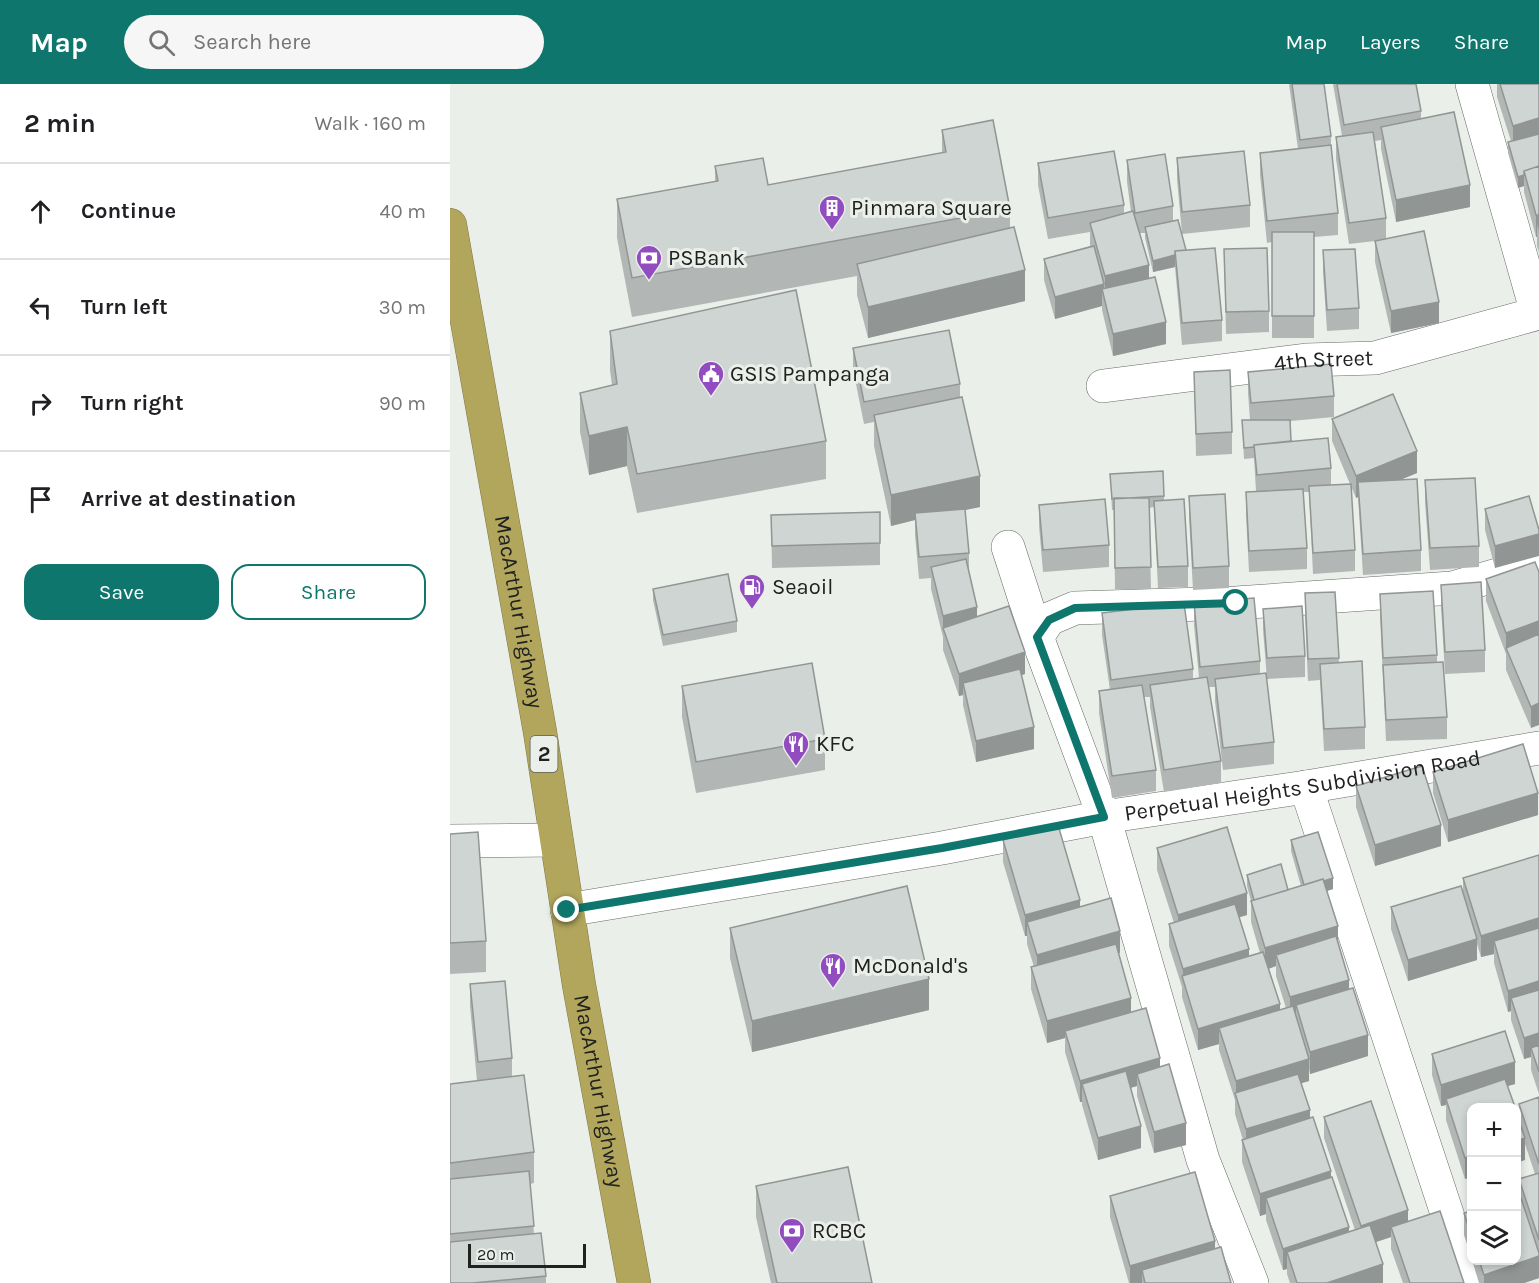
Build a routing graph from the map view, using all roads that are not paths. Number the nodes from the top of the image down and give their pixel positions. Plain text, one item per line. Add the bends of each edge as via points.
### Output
1 (1472, 84) edge
2 (450, 225) edge
3 (1538, 313) edge
4 (1103, 386) dead end
5 (1008, 547) dead end
6 (1539, 563) edge
7 (1037, 637) junction
8 (1539, 748) edge
9 (1306, 787) junction
10 (1104, 817) junction
11 (556, 840) junction
12 (450, 842) edge
13 (567, 910) junction
14 (634, 1283) edge
15 (1252, 1283) edge
16 (1470, 1283) edge

1 - 3 street
2 - 11 highway, MacArthur Highway / 2
3 - 4 street, 4th Street via 1375,358 1306,360
5 - 7 street
6 - 7 street via 1452,588 1236,603 1075,608 1049,620
7 - 10 street
8 - 9 street, Perpetual Heights Subdivision Road
9 - 10 street, Perpetual Heights Subdivision Road
9 - 16 street
10 - 13 street, Perpetual Heights Subdivision Road
10 - 15 street via 1203,1160
11 - 12 street
11 - 13 highway, MacArthur Highway / 2
13 - 14 highway, MacArthur Highway / 2

